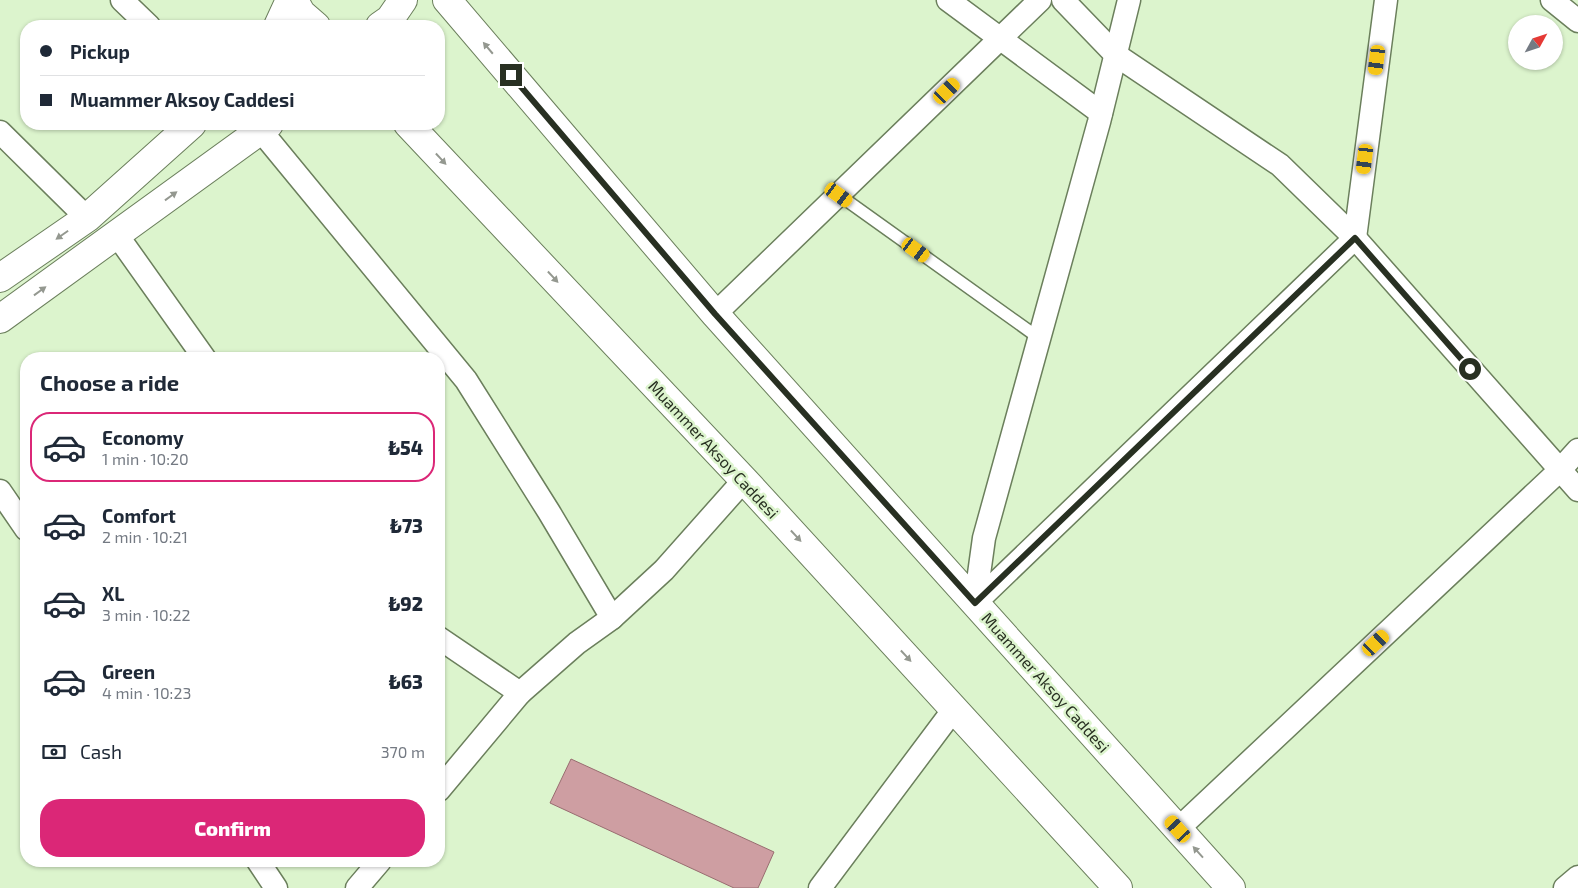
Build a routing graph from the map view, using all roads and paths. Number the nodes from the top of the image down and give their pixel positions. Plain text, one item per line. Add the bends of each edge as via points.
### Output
1 (122, 0) edge
2 (290, 0) edge
3 (294, 0) edge
4 (447, 0) edge
5 (948, 0) edge
6 (1040, 0) edge
7 (1063, 0) edge
8 (1130, 0) edge
9 (1386, 0) edge
10 (1552, 0) edge
11 (403, 1) edge
12 (144, 20) edge
13 (281, 20) edge
14 (310, 20) edge
15 (389, 20) edge
16 (1578, 21) edge
17 (1001, 39) junction
18 (1116, 55) junction
19 (1101, 113) junction
20 (185, 130) edge
21 (261, 130) edge
22 (267, 130) edge
23 (414, 130) edge
24 (0, 132) edge
25 (839, 195) junction
26 (87, 218) junction
27 (117, 235) junction
28 (1355, 238) junction
29 (0, 278) edge
30 (715, 314) junction
31 (0, 319) edge
32 (1039, 338) junction
33 (200, 352) edge
34 (444, 352) edge
35 (445, 354) edge
36 (1578, 450) edge
37 (1559, 470) junction
38 (744, 480) junction
39 (1578, 490) edge
40 (0, 491) edge
41 (20, 520) edge
42 (975, 603) junction
43 (612, 618) junction
44 (445, 642) edge
45 (520, 694) junction
46 (954, 709) junction
47 (445, 783) edge
48 (1178, 829) junction
49 (262, 867) edge
50 (375, 867) edge
51 (1578, 878) edge
52 (276, 888) edge
53 (357, 888) edge
54 (820, 888) edge
55 (1118, 888) edge
56 (1231, 888) edge
57 (1565, 888) edge

1 - 12 street
2 - 13 main road
3 - 14 main road
30 -> 4 main road, Muammer Aksoy Caddesi
5 - 17 street
6 - 17 street
7 - 18 street
8 - 18 street
9 - 28 street
10 - 16 street
11 - 15 main road
17 - 19 street
17 - 25 street
18 - 19 street
18 - 28 street via 1280,165
19 - 32 street
20 - 26 main road
27 -> 21 main road
22 - 34 street
23 -> 38 main road, Muammer Aksoy Caddesi
24 - 26 street
25 - 30 street
25 - 32 lane
26 -> 29 main road
31 -> 27 main road
27 - 33 street
28 - 37 street
28 - 42 street
30 - 42 main road, Muammer Aksoy Caddesi
32 - 42 street via 984,538
35 - 43 street via 466,380
36 - 37 street
37 - 39 street
37 - 48 street
38 - 43 street via 664,570
38 -> 46 main road, Muammer Aksoy Caddesi
40 - 41 street
42 - 48 main road, Muammer Aksoy Caddesi
43 - 45 street via 577,643
44 - 45 street
45 - 47 street
46 - 54 street
46 - 55 main road, Muammer Aksoy Caddesi
56 -> 48 main road, Muammer Aksoy Caddesi
49 - 52 street
50 - 53 street
51 - 57 street

